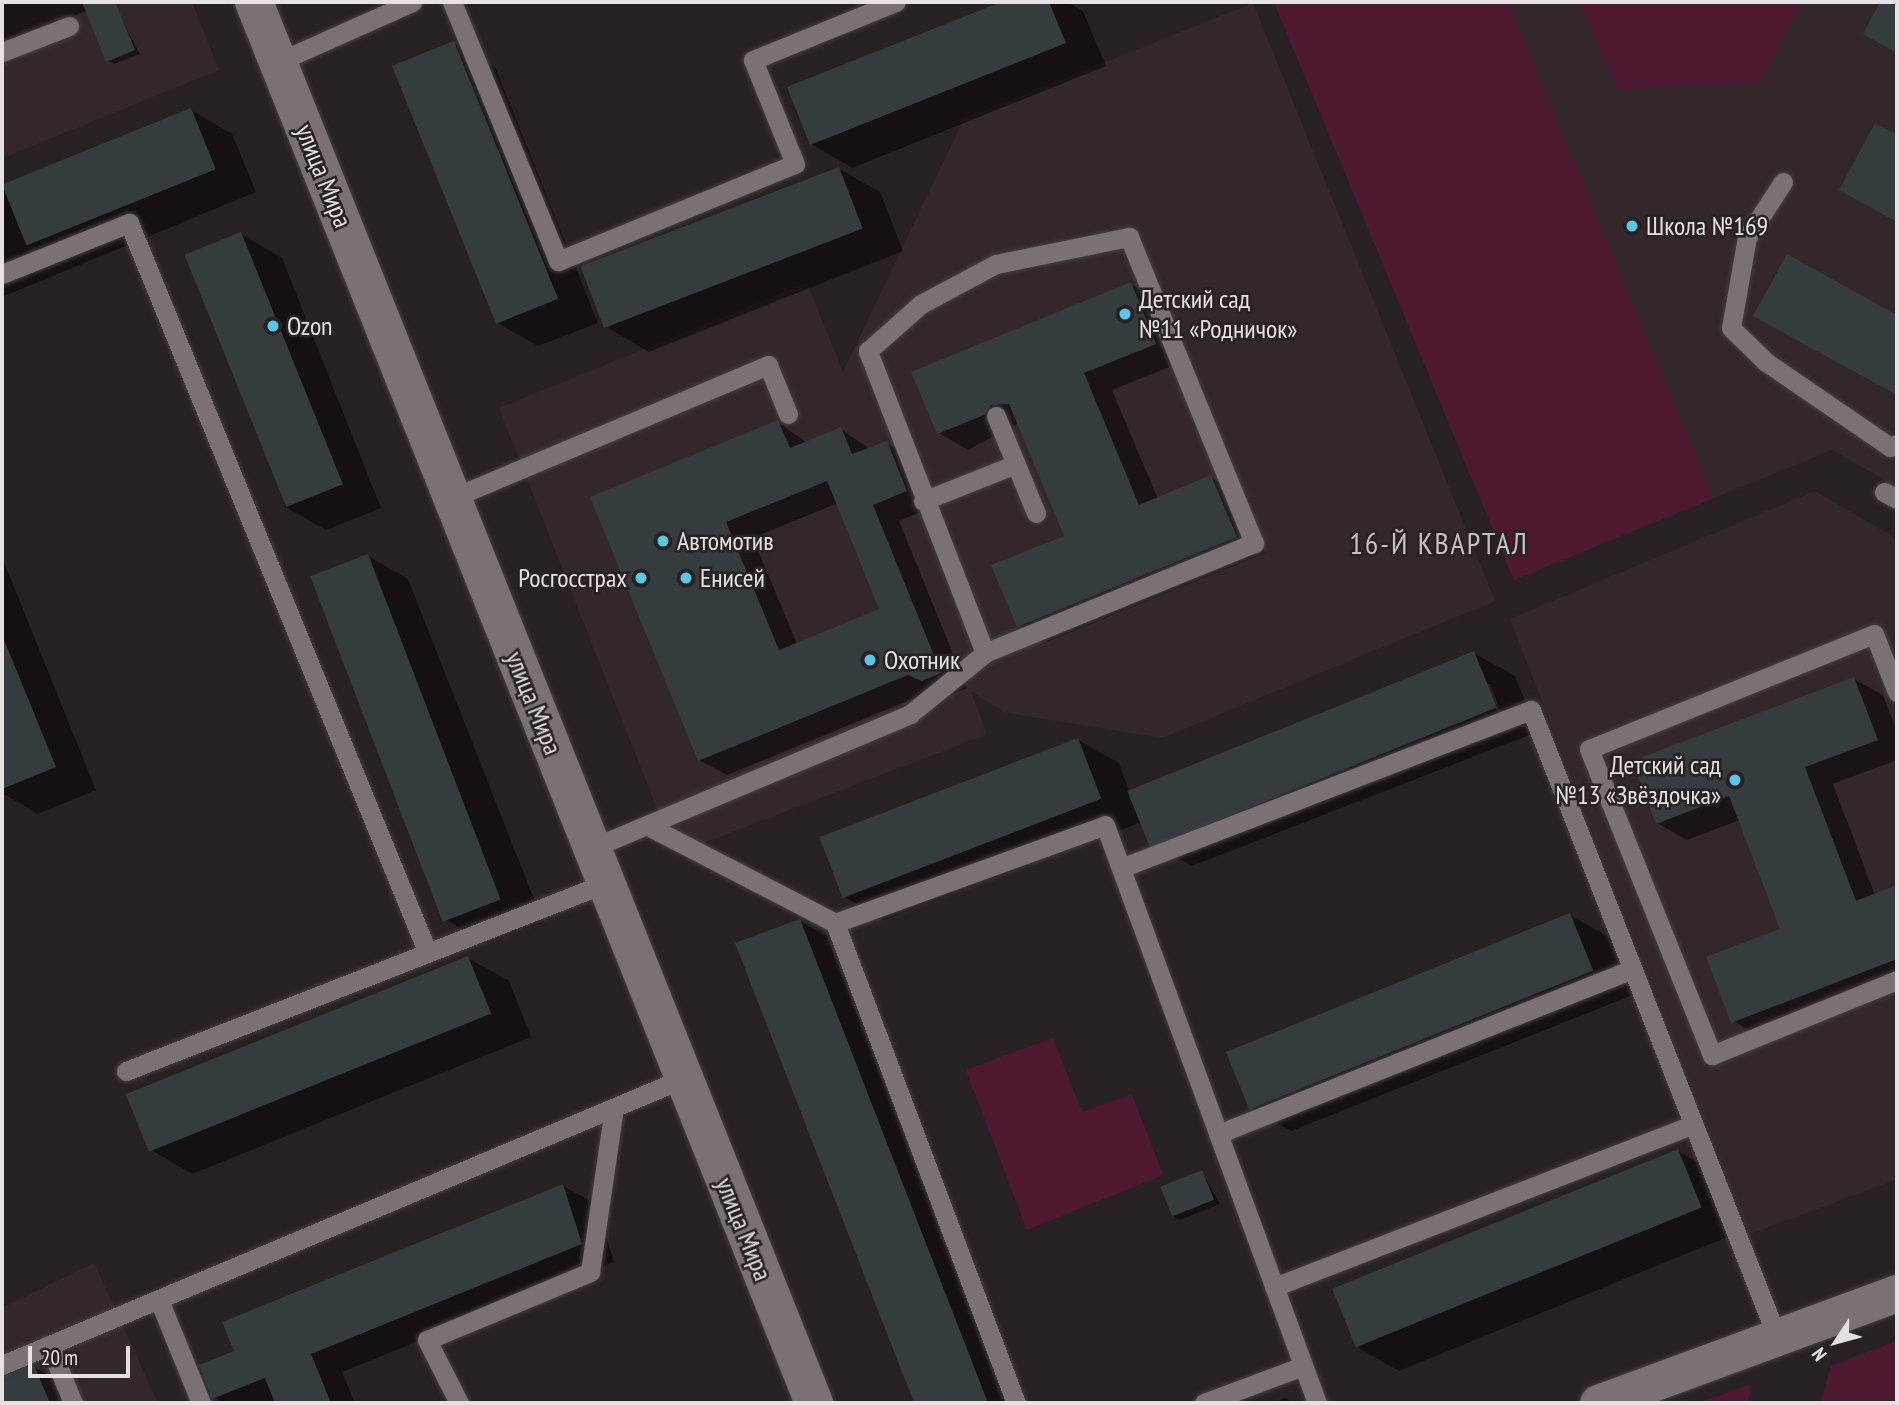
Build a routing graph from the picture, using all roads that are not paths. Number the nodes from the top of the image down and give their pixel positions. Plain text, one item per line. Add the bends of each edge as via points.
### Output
1 (254, 2) edge
2 (412, 2) edge
3 (453, 2) edge
4 (896, 2) edge
5 (69, 26) dead end
6 (2, 52) edge
7 (278, 62) junction
8 (1783, 182) dead end
9 (2, 274) edge
10 (788, 414) dead end
11 (996, 416) dead end
12 (1897, 444) edge
13 (1016, 464) junction
14 (452, 498) junction
15 (923, 501) junction
16 (1036, 513) dead end
17 (985, 653) junction
18 (1897, 692) edge
19 (652, 828) junction
20 (592, 848) junction
21 (1121, 868) junction
22 (606, 883) junction
23 (835, 923) junction
24 (427, 951) junction
25 (1632, 969) junction
26 (1897, 980) edge
27 (126, 1071) dead end
28 (684, 1078) junction
29 (614, 1108) junction
30 (1692, 1125) junction
31 (1218, 1134) junction
32 (1274, 1287) junction
33 (1897, 1293) edge
34 (159, 1300) junction
35 (1777, 1337) junction
36 (50, 1345) junction
37 (2, 1365) edge
38 (1303, 1366) junction
39 (73, 1403) edge
40 (201, 1403) edge
41 (458, 1403) edge
42 (814, 1403) edge
43 (1016, 1403) edge
44 (1204, 1403) edge
45 (1317, 1403) edge
46 (1598, 1403) edge

1 - 7 street, улица Мира
2 - 7 lane
3 - 4 lane via 558,261 795,164 753,60
5 - 6 lane
7 - 14 street, улица Мира
8 - 12 lane via 1746,237 1731,328 1766,362 1891,447
9 - 24 lane via 129,223
10 - 14 lane via 768,365
11 - 13 lane
13 - 15 lane
13 - 16 lane
14 - 20 street, улица Мира
15 - 17 lane
15 - 17 lane via 868,351 921,304 996,264 1129,237 1254,543
17 - 19 lane via 910,714
18 - 26 lane via 1874,634 1589,749 1712,1055
19 - 20 lane
19 - 23 lane
20 - 22 street, улица Мира
21 - 23 lane via 1105,825
21 - 25 lane via 1531,710
21 - 31 lane
22 - 24 lane
22 - 28 street, улица Мира
23 - 43 lane
24 - 27 lane
25 - 30 lane
25 - 31 lane
28 - 29 lane
28 - 42 street, улица Мира
29 - 34 lane
29 - 41 lane via 590,1272 427,1340
30 - 32 lane
30 - 35 lane
31 - 32 lane
32 - 38 lane
33 - 35 street
34 - 36 lane
34 - 40 lane
35 - 46 street
36 - 37 lane
36 - 39 lane
38 - 44 lane
38 - 45 lane

